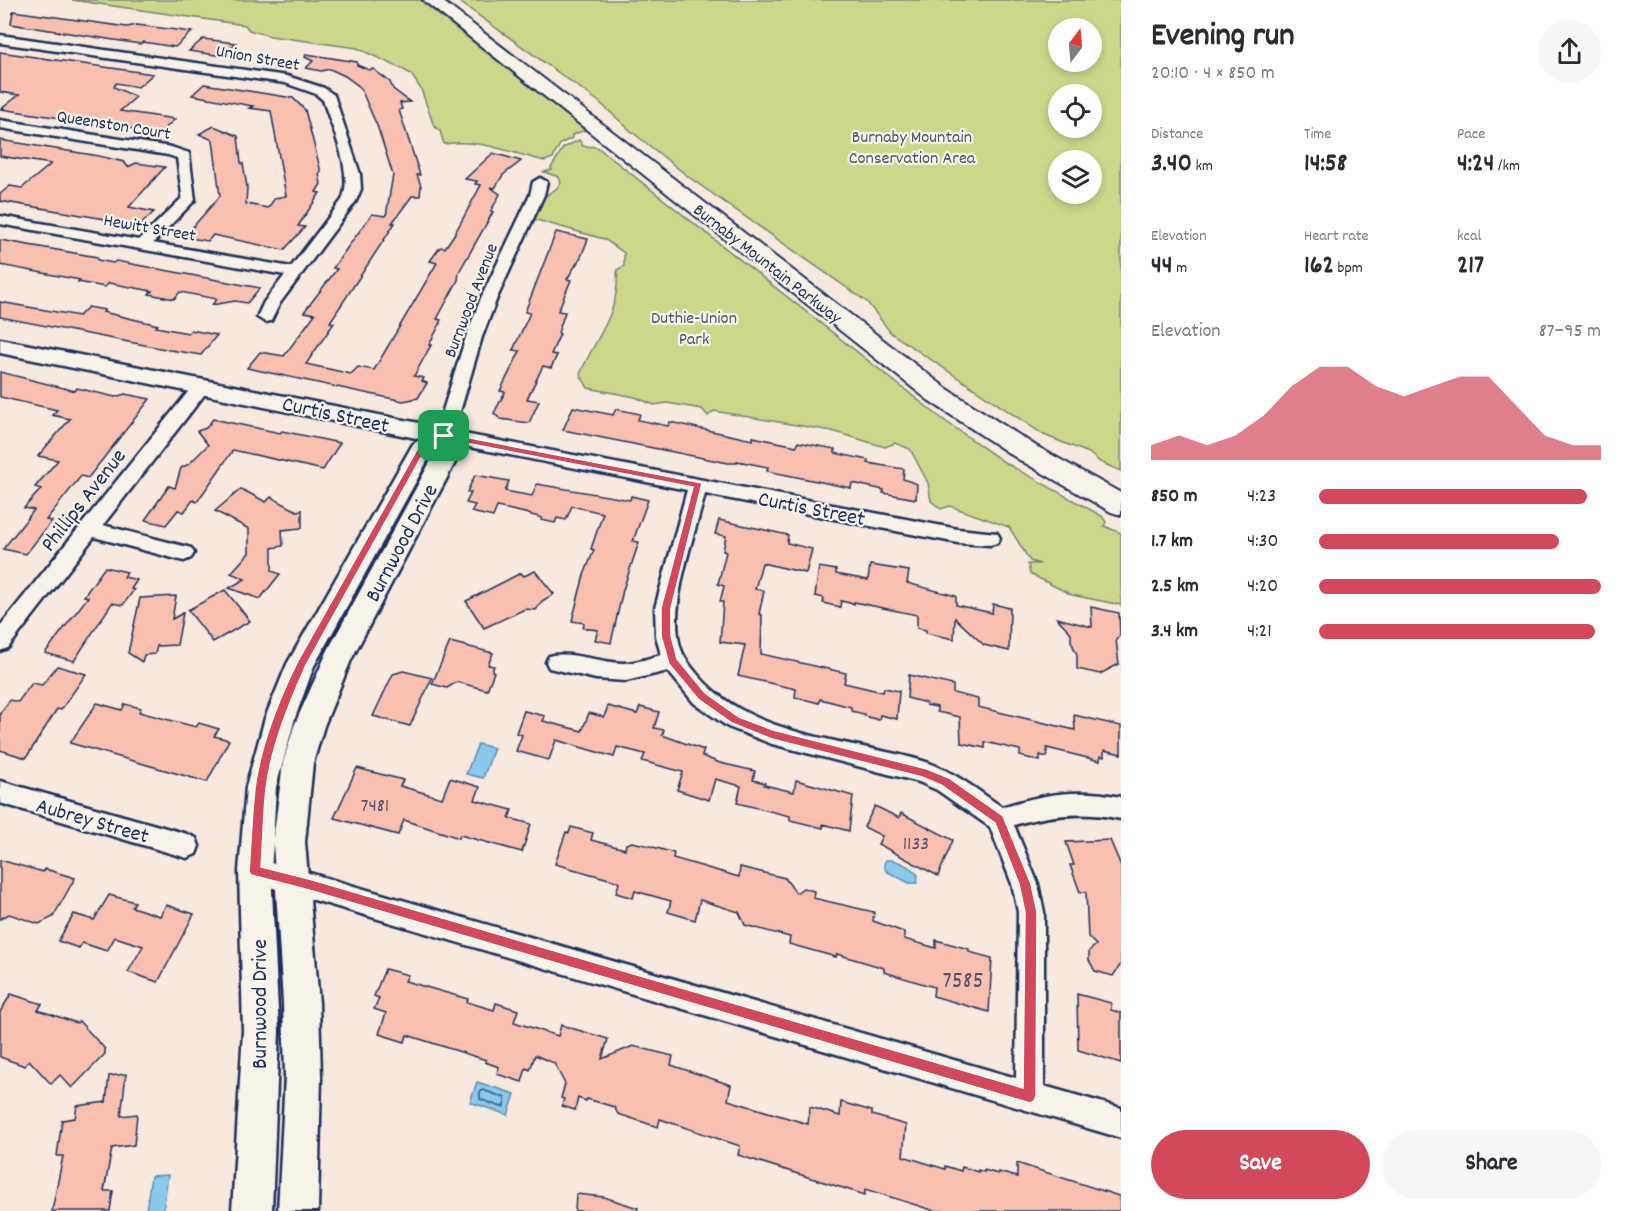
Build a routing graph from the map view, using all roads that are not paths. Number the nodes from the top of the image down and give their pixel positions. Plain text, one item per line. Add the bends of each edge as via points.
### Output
1 (430, 0) edge
2 (449, 0) edge
3 (0, 39) edge
4 (0, 124) edge
5 (540, 182) dead end
6 (0, 220) edge
7 (142, 245) junction
8 (294, 272) junction
9 (265, 317) dead end
10 (0, 346) edge
11 (202, 386) junction
12 (444, 436) junction
13 (698, 485) junction
14 (1121, 486) edge
15 (1121, 505) edge
16 (89, 530) junction
17 (990, 538) dead end
18 (184, 553) dead end
19 (0, 642) edge
20 (673, 661) junction
21 (558, 662) dead end
22 (0, 792) edge
23 (1121, 808) edge
24 (999, 819) junction
25 (187, 846) dead end
26 (255, 872) junction
27 (293, 881) junction
28 (1030, 1096) junction
29 (1121, 1123) edge
30 (252, 1211) edge
31 (298, 1211) edge

1 - 15 main road, Burnaby Mountain Parkway via 937,394 1042,463
2 - 14 main road, Burnaby Mountain Parkway via 918,360 1035,440
3 - 8 street, Union Street via 287,80 329,98 353,174 354,189
4 - 7 street, Queenston Court via 184,156 188,200
5 - 12 street, Burnwood Avenue via 474,337
6 - 7 street, Hewitt Street
7 - 8 street, Hewitt Street
8 - 9 street, Union Street
10 - 11 street, Curtis Street
11 - 12 street, Curtis Street
11 - 16 street, Phillips Avenue
12 - 13 street, Curtis Street
12 - 26 street, Burnwood Drive via 421,450 290,689 261,787
12 - 27 street, Burnwood Drive via 447,455 338,658 309,726 292,803 289,842
13 - 17 street, Curtis Street via 958,536
13 - 20 street via 666,608 666,636
16 - 18 street
16 - 19 street, Phillips Avenue
20 - 21 street via 626,672
20 - 24 street via 702,696 736,720 772,734 923,772 945,782
22 - 25 street, Aubrey Street
23 - 24 street via 1104,803 1058,802
24 - 28 street via 1025,884 1031,912
26 - 27 street
26 - 30 street, Burnwood Drive via 261,1031
27 - 28 street
27 - 31 street, Burnwood Drive via 303,1076
28 - 29 street

